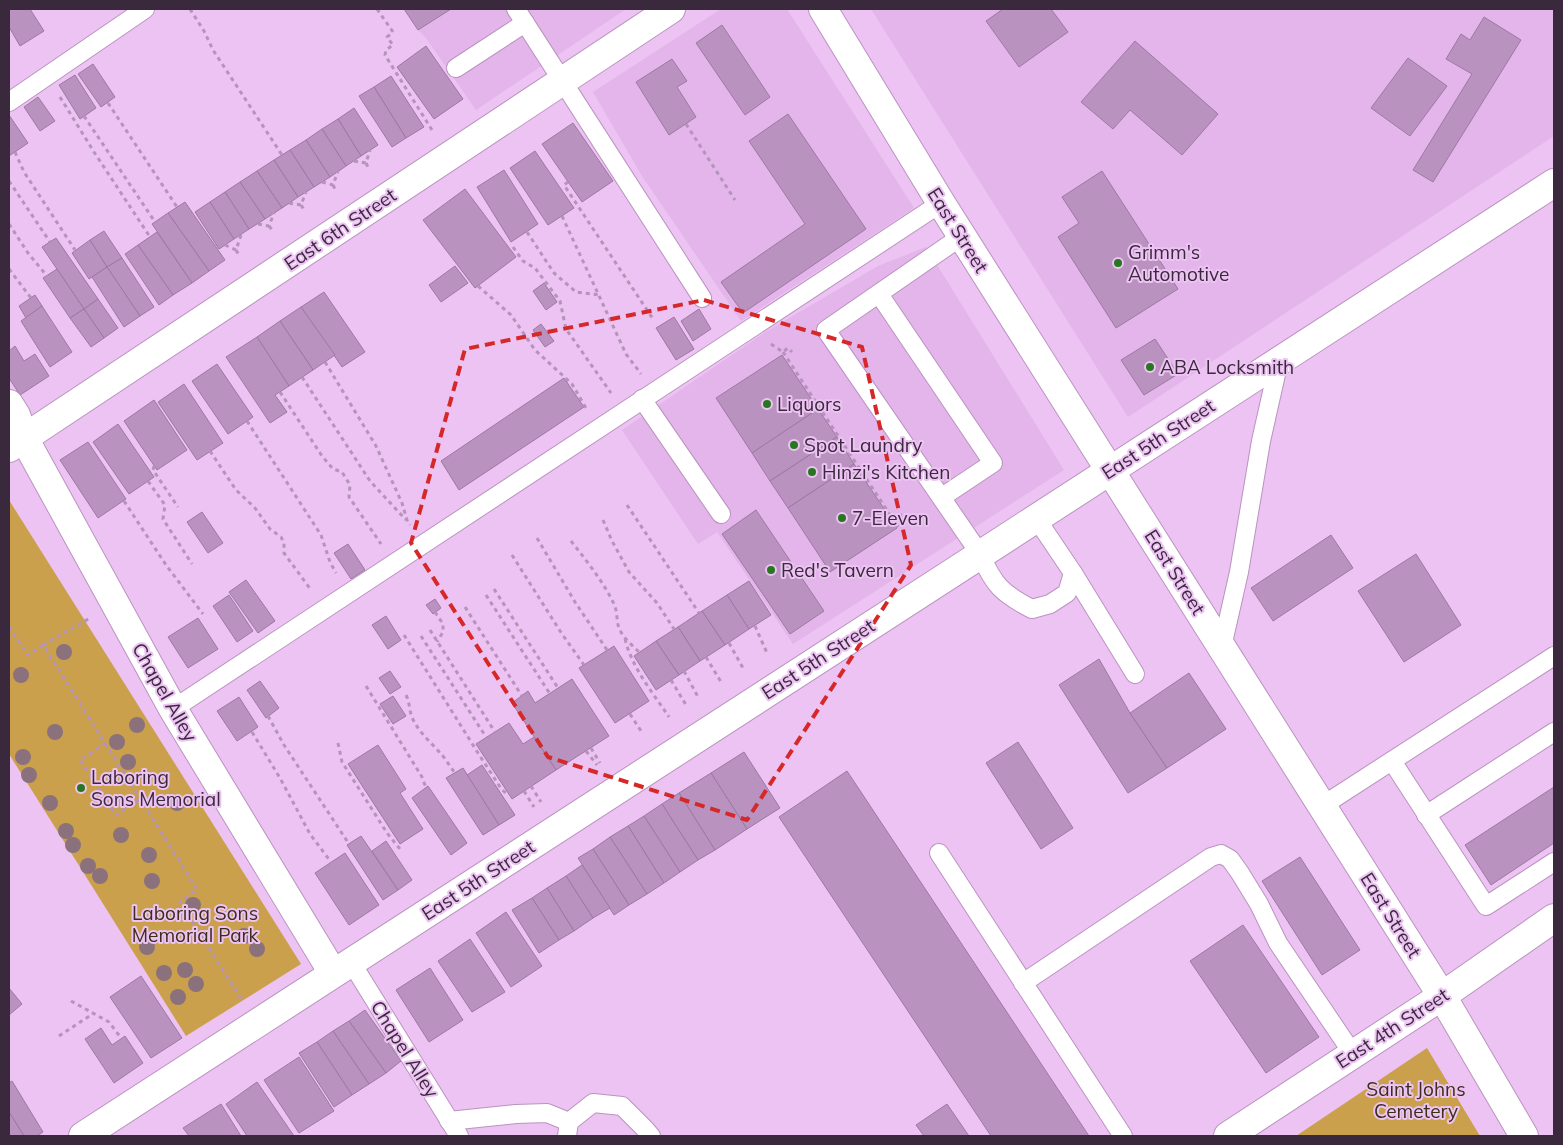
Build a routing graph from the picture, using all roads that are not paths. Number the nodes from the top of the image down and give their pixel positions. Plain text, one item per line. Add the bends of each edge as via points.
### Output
1 (145, 9) edge
2 (824, 9) edge
3 (658, 12) edge
4 (520, 16) edge
5 (456, 68) dead end
6 (563, 81) junction
7 (9, 102) edge
8 (1554, 183) edge
9 (941, 203) junction
10 (962, 236) junction
11 (879, 294) junction
12 (702, 298) dead end
13 (1279, 361) junction
14 (648, 396) junction
15 (9, 404) edge
16 (16, 443) edge
17 (1110, 470) junction
18 (942, 497) junction
19 (721, 514) dead end
20 (1036, 518) junction
21 (980, 554) junction
22 (1073, 573) junction
23 (1222, 647) junction
24 (1554, 656) edge
25 (1135, 674) dead end
26 (173, 709) junction
27 (1554, 732) edge
28 (1392, 761) junction
29 (1322, 806) junction
30 (1426, 815) junction
31 (939, 853) dead end
32 (1554, 862) edge
33 (1554, 918) edge
34 (342, 968) junction
35 (1023, 983) junction
36 (1442, 996) junction
37 (1353, 1054) junction
38 (449, 1121) junction
39 (568, 1129) edge
40 (83, 1136) edge
41 (459, 1136) edge
42 (651, 1136) edge
43 (1123, 1136) edge
44 (1228, 1136) edge
45 (1524, 1136) edge

1 - 7 lane
2 - 9 street, East Street
3 - 6 street, East 6th Street
4 - 5 lane
4 - 6 lane
6 - 12 lane
6 - 16 street, East 6th Street
8 - 13 street, East 5th Street
9 - 10 street, East Street
9 - 14 lane
10 - 11 lane
10 - 17 street, East Street
11 - 18 lane via 992,463
11 - 18 lane via 826,330
13 - 17 street, East 5th Street
13 - 23 lane
14 - 19 lane
14 - 26 lane
15 - 16 street, Chapel Alley via 16,415
16 - 26 street, Chapel Alley
17 - 20 street, East 5th Street
17 - 23 street, East Street
18 - 21 lane
20 - 21 street, East 5th Street
20 - 22 lane
21 - 22 lane via 999,587 1010,598 1032,609 1050,604 1067,593
21 - 34 street, East 5th Street
22 - 25 lane
23 - 29 street, East Street
24 - 28 lane
26 - 34 street, Chapel Alley
27 - 30 lane
28 - 29 lane
28 - 30 lane
29 - 36 street, East Street
30 - 32 lane via 1486,906
31 - 35 lane
33 - 36 street, East 4th Street
34 - 38 lane, Chapel Alley
34 - 40 street, East 5th Street
35 - 37 lane via 1211,857 1222,854 1240,873 1278,943
35 - 43 lane
36 - 37 street, East 4th Street
36 - 45 street, East Street
37 - 44 street, East 4th Street
38 - 39 lane via 547,1113
38 - 41 lane, Chapel Alley
39 - 42 lane via 593,1103 622,1106

